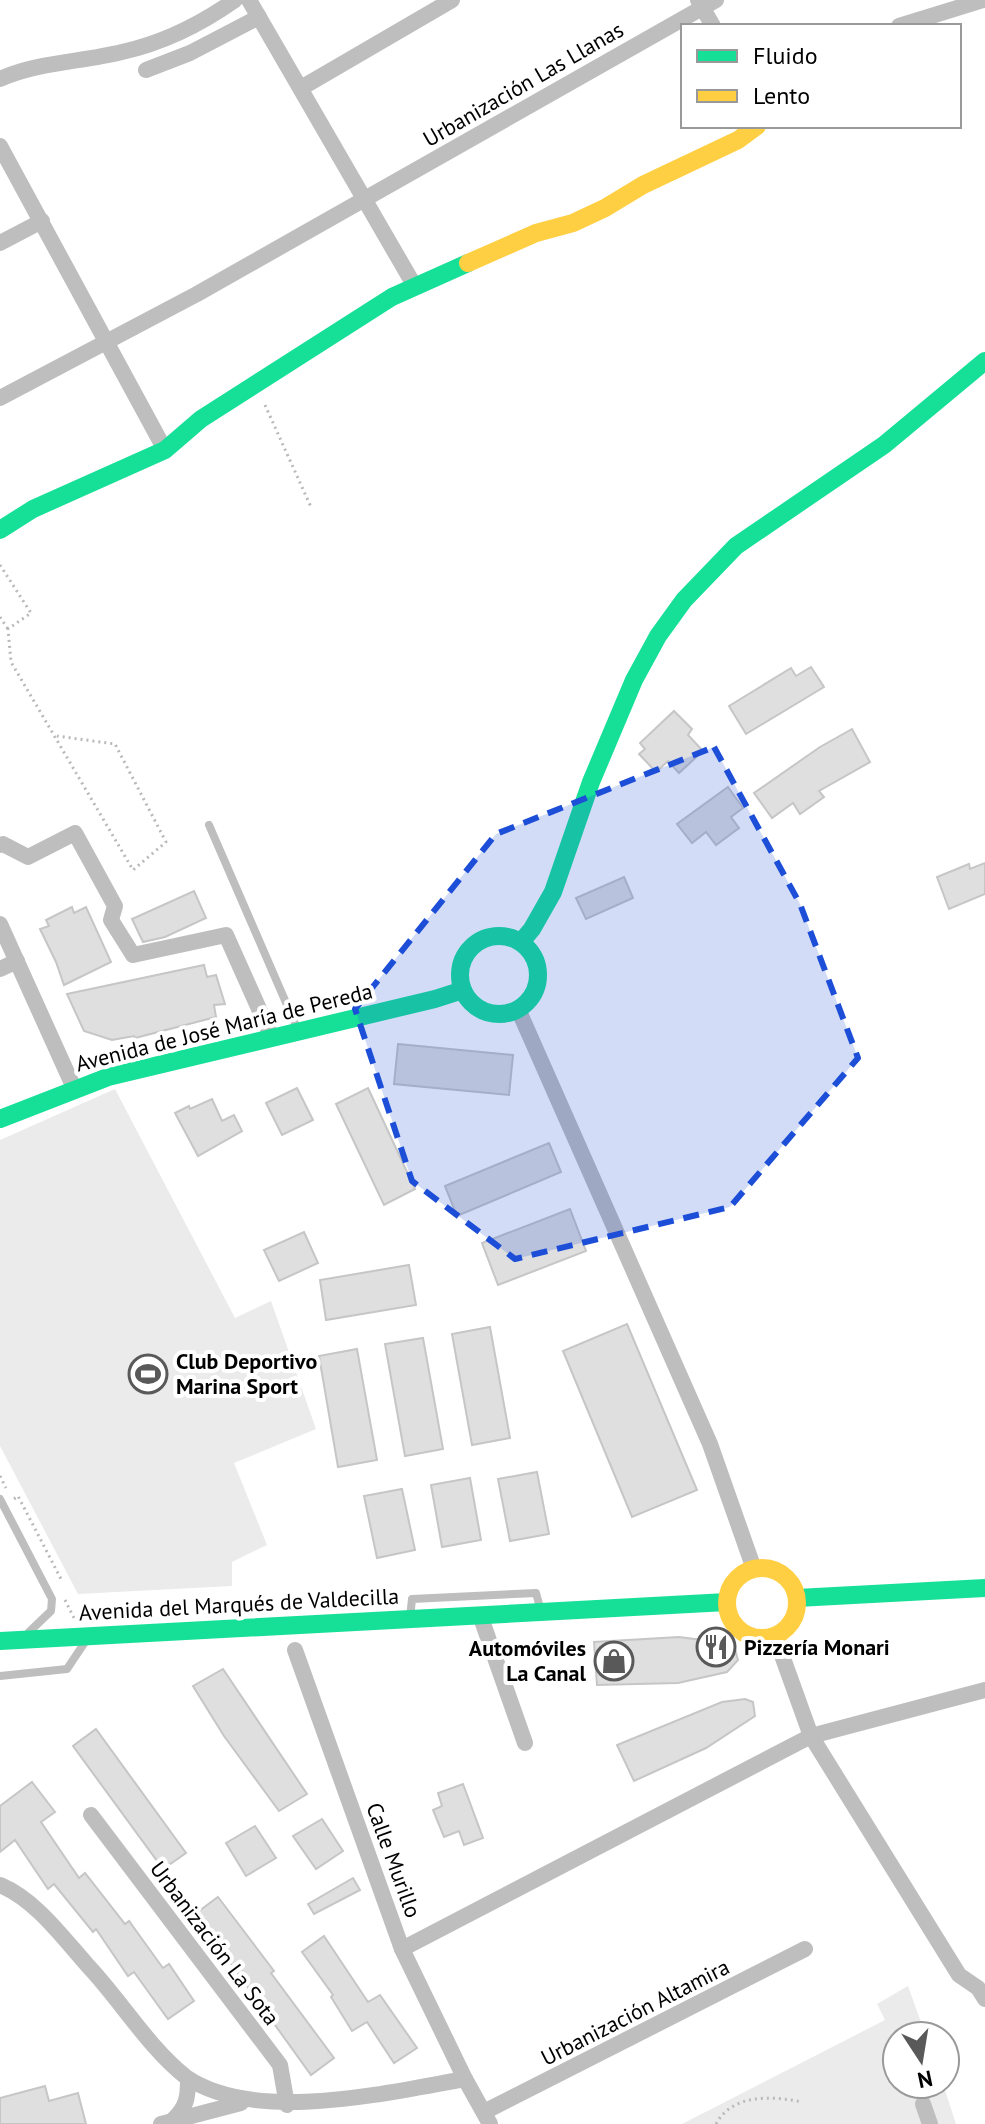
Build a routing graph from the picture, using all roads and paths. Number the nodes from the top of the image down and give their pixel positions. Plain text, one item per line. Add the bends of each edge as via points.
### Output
1 (235, 0) edge
2 (249, 0) edge
3 (452, 0) edge
4 (983, 0) edge
5 (706, 3) edge
6 (259, 17) junction
7 (712, 24) edge
8 (905, 24) edge
9 (146, 70) dead end
10 (0, 79) edge
11 (301, 88) junction
12 (754, 128) edge
13 (0, 146) edge
14 (366, 199) junction
15 (42, 221) junction
16 (0, 243) edge
17 (414, 285) junction
18 (106, 343) junction
19 (985, 361) edge
20 (256, 383) junction
21 (0, 398) edge
22 (165, 450) junction
23 (311, 507) dead end
24 (0, 530) edge
25 (0, 565) edge
26 (0, 617) edge
27 (8, 629) junction
28 (57, 736) junction
29 (209, 825) dead end
30 (0, 845) edge
31 (0, 924) edge
32 (521, 942) junction
33 (17, 961) junction
34 (0, 969) edge
35 (463, 990) junction
36 (518, 1009) junction
37 (299, 1032) junction
38 (272, 1038) junction
39 (74, 1088) junction
40 (0, 1119) edge
41 (0, 1499) edge
42 (754, 1569) junction
43 (985, 1588) edge
44 (797, 1598) junction
45 (727, 1602) junction
46 (541, 1612) junction
47 (480, 1615) junction
48 (410, 1619) junction
49 (89, 1635) junction
50 (775, 1636) junction
51 (20, 1640) junction
52 (0, 1641) edge
53 (295, 1650) dead end
54 (0, 1676) edge
55 (985, 1690) edge
56 (811, 1736) junction
57 (525, 1743) dead end
58 (91, 1815) dead end
59 (0, 1885) edge
60 (402, 1949) junction
61 (805, 1949) dead end
62 (985, 1999) edge
63 (188, 2079) junction
64 (465, 2079) junction
65 (802, 2102) dead end
66 (241, 2103) junction
67 (923, 2104) dead end
68 (287, 2105) junction
69 (487, 2118) edge
70 (167, 2122) edge
71 (716, 2124) edge
72 (930, 2124) edge

1 - 10 street via 210,18 158,41
2 - 6 street
3 - 11 street
4 - 8 street
5 - 7 street, Urbanización Las Llanas
5 - 14 street, Urbanización Las Llanas
6 - 9 street
6 - 11 street
11 - 14 street
12 - 17 street via 573,223 536,233
13 - 15 street
14 - 17 street
14 - 18 street, Urbanización Las Llanas
15 - 16 street
15 - 18 street
17 - 20 street
18 - 21 street, Urbanización Las Llanas
18 - 22 street
19 - 32 street via 884,445 736,546 684,600 634,680 553,892
20 - 22 street
20 - 23 path
22 - 24 street via 33,509
25 - 27 path via 31,613
26 - 27 path
27 - 28 path via 11,662
28 - 28 path via 125,857 133,870 166,842 115,744
29 - 37 lane
30 - 38 street via 28,857 75,833 115,906 111,920 133,955 226,935
31 - 33 street
32 - 35 street via 498,935 474,944 461,965
32 - 36 street via 531,951 539,976 536,990
33 - 34 street
33 - 39 street
35 - 36 street via 480,1009
35 - 37 street, Avenida de José María de Pereda
36 - 42 street via 710,1444
37 - 38 street, Avenida de José María de Pereda
38 - 39 street, Avenida de José María de Pereda
39 - 40 street, Avenida de José María de Pereda
41 - 51 lane via 52,1599 51,1611
42 - 44 street via 786,1577
42 - 45 street via 735,1581
43 - 44 street
44 - 50 street via 793,1621
45 - 46 street, Avenida del Marqués de Valdecilla
45 - 50 street via 728,1614 742,1632
46 - 47 street, Avenida del Marqués de Valdecilla
46 - 48 lane via 536,1593 412,1599
47 - 48 street, Avenida del Marqués de Valdecilla
47 - 57 street
48 - 49 street, Avenida del Marqués de Valdecilla
49 - 51 street, Avenida del Marqués de Valdecilla
49 - 54 lane via 67,1669
50 - 56 street
51 - 52 street, Avenida del Marqués de Valdecilla
53 - 60 street, Calle Murillo
55 - 56 street
56 - 60 street
56 - 62 street via 959,1975
58 - 68 street, Urbanización La Sota via 280,2065
59 - 63 street via 15,1891 44,1918
60 - 64 street, Calle Murillo
61 - 69 street, Urbanización Altamira
63 - 66 street
63 - 70 street via 185,2108
64 - 68 street
64 - 69 street, Calle Murillo
65 - 71 path via 753,2098 730,2108
66 - 68 street
66 - 70 street
67 - 72 street

